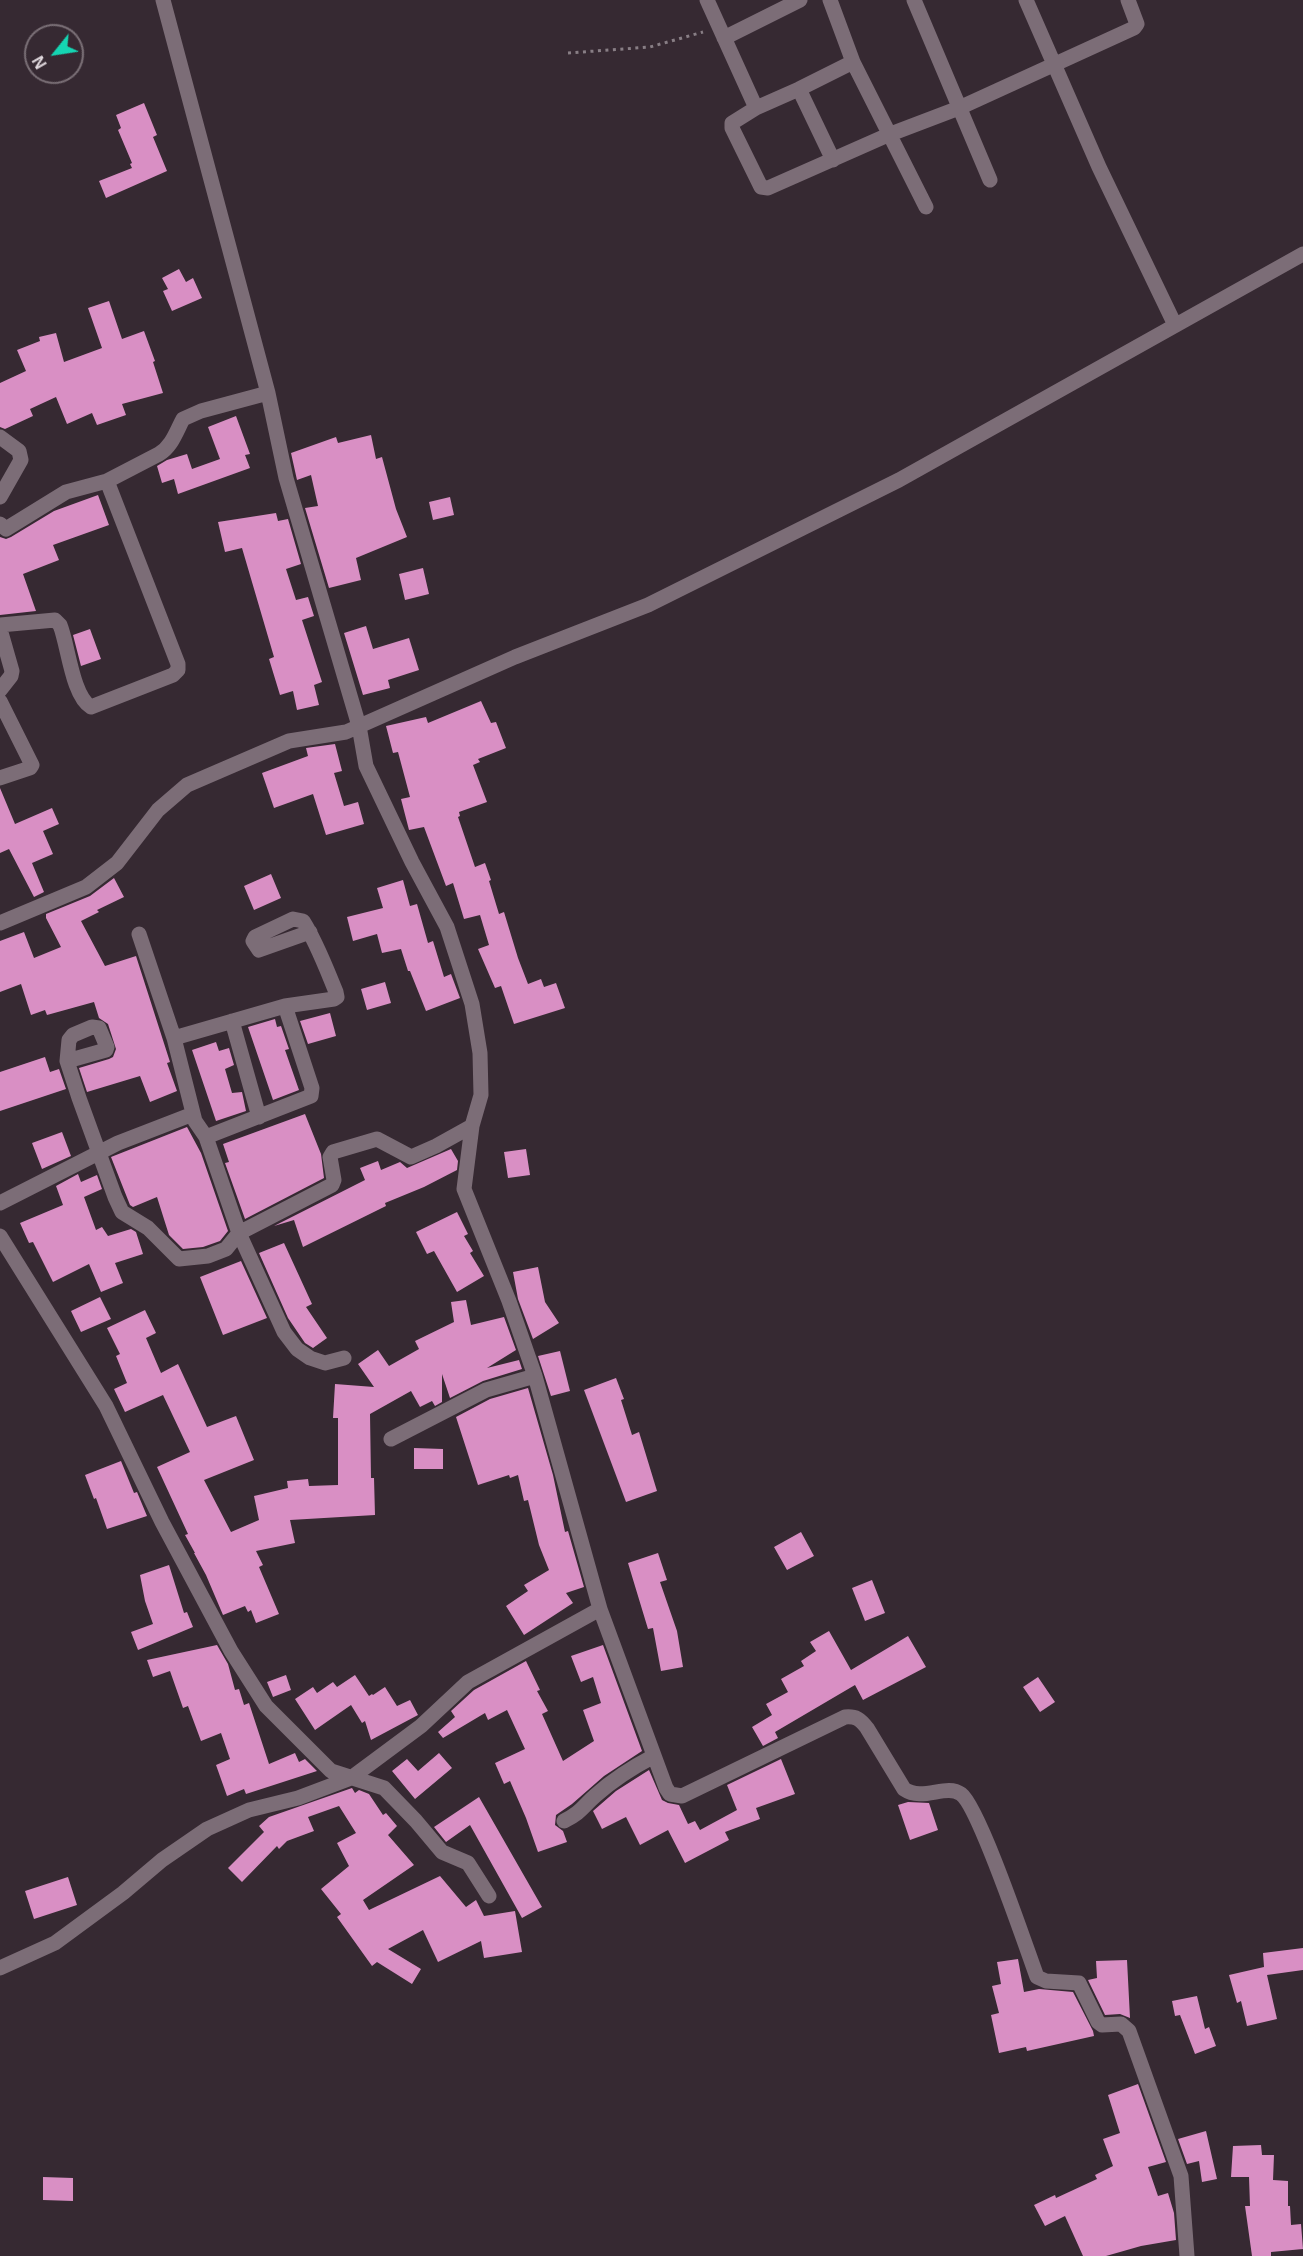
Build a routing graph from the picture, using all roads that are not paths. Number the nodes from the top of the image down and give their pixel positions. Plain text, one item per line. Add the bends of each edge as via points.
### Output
1 (163, 0) edge
2 (707, 0) edge
3 (800, 0) edge
4 (830, 0) edge
5 (914, 0) edge
6 (1026, 0) edge
7 (1128, 0) edge
8 (721, 32) junction
9 (853, 62) junction
10 (1054, 64) junction
11 (800, 89) junction
12 (756, 108) junction
13 (959, 108) junction
14 (888, 135) junction
15 (833, 160) junction
16 (990, 180) dead end
17 (926, 207) dead end
18 (1303, 255) edge
19 (1175, 325) junction
20 (268, 393) junction
21 (0, 437) edge
22 (108, 481) junction
23 (0, 497) edge
24 (2, 528) edge
25 (0, 627) edge
26 (0, 690) edge
27 (0, 701) edge
28 (359, 726) junction
29 (0, 778) edge
30 (0, 923) edge
31 (310, 932) dead end
32 (139, 934) dead end
33 (285, 1006) junction
34 (232, 1021) junction
35 (174, 1038) junction
36 (67, 1061) dead end
37 (193, 1114) junction
38 (259, 1117) junction
39 (472, 1126) junction
40 (206, 1137) junction
41 (99, 1153) junction
42 (0, 1203) edge
43 (239, 1233) junction
44 (0, 1236) edge
45 (344, 1358) dead end
46 (535, 1376) junction
47 (391, 1439) dead end
48 (600, 1609) junction
49 (654, 1756) junction
50 (351, 1778) junction
51 (564, 1821) dead end
52 (489, 1896) dead end
53 (0, 1968) edge
54 (1187, 2256) edge

1 - 20 street
2 - 8 street
3 - 8 street
4 - 9 street
5 - 13 street
6 - 10 street
7 - 10 street via 1137,17 1134,28
8 - 12 street
9 - 11 street
9 - 14 street
10 - 13 street
10 - 19 street
11 - 12 street
11 - 15 street
12 - 15 street via 735,120 732,128 761,187 768,188
13 - 14 street
13 - 16 street
14 - 15 street
14 - 17 street
18 - 19 street
19 - 28 street via 899,480 648,605 516,657
20 - 22 street via 183,419 167,449
20 - 28 street via 286,478
21 - 23 street via 19,451 21,460
22 - 24 street via 66,492
22 - 25 street via 178,670 91,707 70,668 60,625 55,620
25 - 26 street via 12,671
27 - 29 street via 32,765
28 - 30 street via 346,732 289,741 187,785 158,810 117,863 86,887
28 - 39 street via 366,766 447,927 472,1004 480,1053 481,1095
31 - 33 street via 337,997
32 - 35 street
33 - 34 street
33 - 38 street via 313,1093
34 - 35 street
34 - 38 street
35 - 37 street
36 - 41 street
37 - 40 street
37 - 41 street
38 - 40 street
39 - 43 street via 411,1157 377,1140 333,1152 332,1185
39 - 46 street via 464,1189
40 - 43 street
41 - 42 street
41 - 43 street via 122,1212 148,1228 179,1259 208,1256 226,1249
43 - 45 street via 284,1332 297,1349 310,1359 325,1363
44 - 50 street via 106,1406 172,1541 231,1651 266,1706 331,1771
46 - 47 street via 486,1390
46 - 48 street
48 - 49 street
48 - 50 street via 468,1682 421,1726
49 - 51 street via 632,1767 578,1814
49 - 54 street via 670,1794 682,1796 854,1716 867,1728 904,1789 920,1795 952,1790 961,1793 977,1818 1037,1977 1079,1983 1098,2022 1121,2024 1129,2031 1181,2176
50 - 52 street via 384,1788 442,1852 468,1863
50 - 53 street via 298,1798 249,1810 207,1829 55,1943

